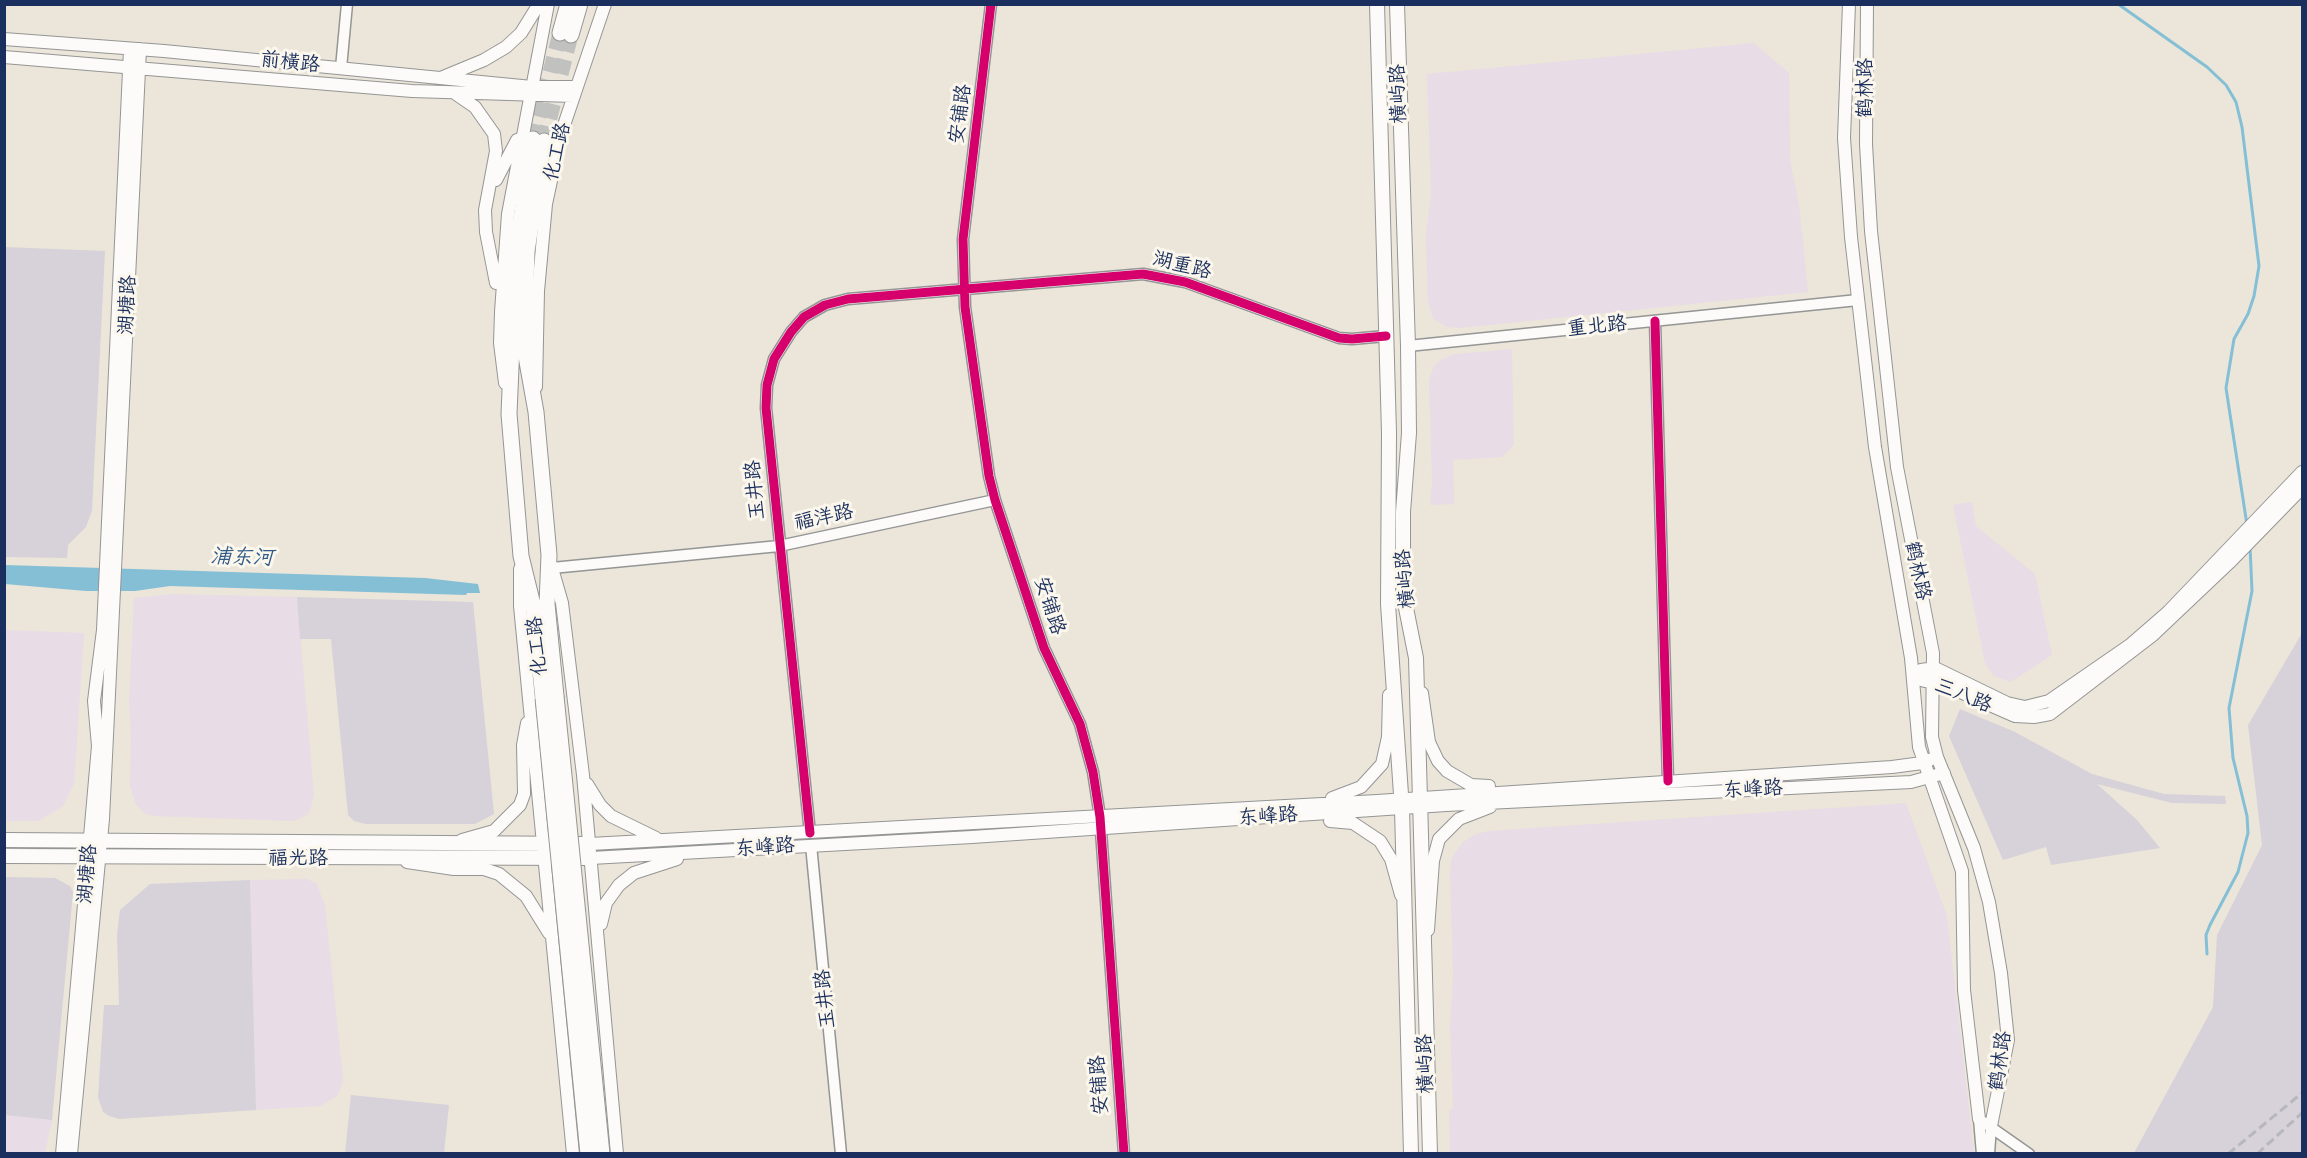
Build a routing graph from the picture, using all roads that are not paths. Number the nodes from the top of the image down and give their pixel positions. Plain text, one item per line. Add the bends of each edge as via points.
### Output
1 (346, 4) edge
2 (539, 4) edge
3 (548, 4) edge
4 (568, 4) edge
5 (580, 4) edge
6 (605, 4) edge
7 (991, 4) edge
8 (1377, 4) edge
9 (1396, 4) edge
10 (1849, 4) edge
11 (1867, 4) edge
12 (4, 39) edge
13 (135, 49) junction
14 (4, 57) edge
15 (341, 68) junction
16 (134, 69) junction
17 (441, 78) junction
18 (531, 92) junction
19 (574, 92) junction
20 (455, 94) junction
21 (533, 136) junction
22 (491, 190) junction
23 (963, 287) junction
24 (1858, 300) junction
25 (501, 312) junction
26 (1655, 321) junction
27 (1386, 336) junction
28 (1408, 346) junction
29 (536, 412) junction
30 (510, 414) junction
31 (2302, 472) edge
32 (2302, 488) edge
33 (995, 500) junction
34 (2270, 515) junction
35 (779, 546) junction
36 (2228, 559) junction
37 (550, 561) junction
38 (1416, 658) junction
39 (1391, 661) junction
40 (1935, 668) junction
41 (1913, 678) junction
42 (1935, 683) junction
43 (543, 699) junction
44 (1937, 757) junction
45 (1922, 763) junction
46 (1944, 773) junction
47 (583, 775) junction
48 (1928, 779) junction
49 (1668, 781) junction
50 (1574, 787) junction
51 (1421, 802) junction
52 (1503, 802) junction
53 (1401, 804) junction
54 (1296, 805) junction
55 (1264, 818) junction
56 (1100, 822) junction
57 (810, 839) junction
58 (4, 840) edge
59 (663, 840) junction
60 (96, 841) junction
61 (542, 843) junction
62 (448, 844) junction
63 (590, 844) junction
64 (704, 852) junction
65 (4, 856) edge
66 (95, 857) junction
67 (591, 858) junction
68 (388, 860) junction
69 (544, 860) junction
70 (1405, 912) junction
71 (552, 938) junction
72 (1425, 955) junction
73 (599, 958) junction
74 (1979, 1119) junction
75 (1991, 1126) junction
76 (62, 1154) edge
77 (71, 1154) edge
78 (573, 1154) edge
79 (588, 1154) edge
80 (602, 1154) edge
81 (617, 1154) edge
82 (841, 1154) edge
83 (1124, 1154) edge
84 (1411, 1154) edge
85 (1430, 1154) edge
86 (1982, 1154) edge
87 (1989, 1154) edge
88 (2029, 1154) edge

1 - 15 street
2 - 17 main road via 521,33 506,47
3 - 18 main road
4 - 5 highway via 566,34
6 - 19 main road, 化工路
7 - 23 street, 安铺路 via 966,205
8 - 27 main road, 横屿路
9 - 28 main road, 横屿路
10 - 24 main road, 鹤林路 via 1844,138
11 - 40 main road, 鹤林路 via 1866,144 1874,259 1897,467
12 - 13 main road, 前横路
13 - 15 main road, 前横路
13 - 16 main road, 湖塘路
14 - 16 main road, 前横路
15 - 17 main road, 前横路
16 - 20 main road, 前横路
16 - 60 main road, 湖塘路
17 - 18 main road, 前横路
18 - 19 main road, 前横路
18 - 20 main road, 前横路
18 - 21 main road
19 - 29 main road, 化工路 via 553,168 542,244
20 - 22 main road via 475,107 494,134
21 - 22 main road
21 - 25 main road via 508,214
21 - 29 highway, 化工路 via 524,345
21 - 30 highway, 化工路 via 516,251
22 - 25 main road via 485,210 486,232
23 - 27 street, 湖重路 via 1151,274 1185,282 1339,338
23 - 33 street, 安铺路 via 988,476
23 - 35 street, 玉井路 via 839,300 811,312 791,332 774,359 767,386
24 - 26 street, 重北路
24 - 41 main road, 鹤林路 via 1879,474
25 - 30 main road via 500,343
26 - 28 street, 重北路
26 - 49 street
27 - 39 main road, 横屿路
28 - 38 main road, 横屿路 via 1403,572
29 - 37 highway, 化工路
30 - 43 highway, 化工路 via 521,556 533,605
31 - 34 main road
32 - 34 main road
33 - 35 street, 福洋路
33 - 56 street, 安铺路 via 1044,648 1083,734
34 - 36 main road
35 - 37 street, 福洋路
35 - 57 street, 玉井路
36 - 40 main road, 三八路 via 2136,639 2041,704 2025,707 2007,703
36 - 42 main road, 三八路 via 2153,635 2050,714 2015,716
37 - 43 highway, 化工路
37 - 47 main road via 562,603
38 - 50 main road via 1429,742 1447,771 1475,786 1530,783
38 - 51 main road, 横屿路
39 - 53 main road, 横屿路
39 - 54 main road via 1388,744 1380,769 1349,794
40 - 41 main road, 三八路 via 1921,669
40 - 42 main road, 鹤林路
41 - 42 main road, 三八路
41 - 45 main road, 鹤林路
42 - 44 main road, 鹤林路 via 1932,737
43 - 61 main road
43 - 62 main road via 523,745 524,794 520,805 494,831
43 - 79 highway, 化工路, bridge
43 - 80 highway, 化工路, bridge
44 - 45 main road, 东峰路
44 - 46 main road, 鹤林路
45 - 48 main road, 鹤林路
45 - 49 main road, 东峰路
46 - 48 main road, 东峰路
46 - 75 main road, 鹤林路 via 1979,865 2001,974 2008,1040
47 - 59 main road via 592,794 611,816
47 - 63 main road
48 - 52 main road, 东峰路
48 - 74 main road, 鹤林路 via 1962,871 1964,990
49 - 50 main road, 东峰路
50 - 51 main road, 东峰路
51 - 52 main road, 东峰路
51 - 53 main road, 东峰路
51 - 72 main road, 横屿路
52 - 72 main road via 1459,819 1439,839 1433,861
53 - 54 main road, 东峰路
53 - 55 main road, 东峰路
53 - 70 main road, 横屿路
54 - 56 main road, 东峰路
55 - 56 main road, 东峰路
55 - 70 main road via 1279,824 1346,821 1369,831 1391,859
56 - 57 main road, 东峰路
56 - 83 street, 安铺路
57 - 59 main road, 东峰路
57 - 64 main road, 东峰路
57 - 82 street, 玉井路
58 - 60 main road, 福光路
59 - 63 main road, 东峰路
60 - 62 main road, 福光路
60 - 66 main road, 湖塘路
61 - 62 main road, 福光路
61 - 63 main road, 福光路
61 - 69 main road
63 - 67 main road
64 - 67 main road, 东峰路
64 - 73 main road via 656,864 634,873 619,885 603,911
65 - 66 main road, 福光路
66 - 68 main road, 福光路
66 - 76 main road, 湖塘路
66 - 77 main road, 湖塘路
67 - 69 main road, 福光路
67 - 73 main road
68 - 69 main road, 福光路
68 - 71 main road via 484,869 499,874 526,896
69 - 71 main road
70 - 84 main road, 横屿路
71 - 78 main road
72 - 85 main road, 横屿路
73 - 81 main road
74 - 75 street
74 - 86 street
75 - 87 street
75 - 88 street

